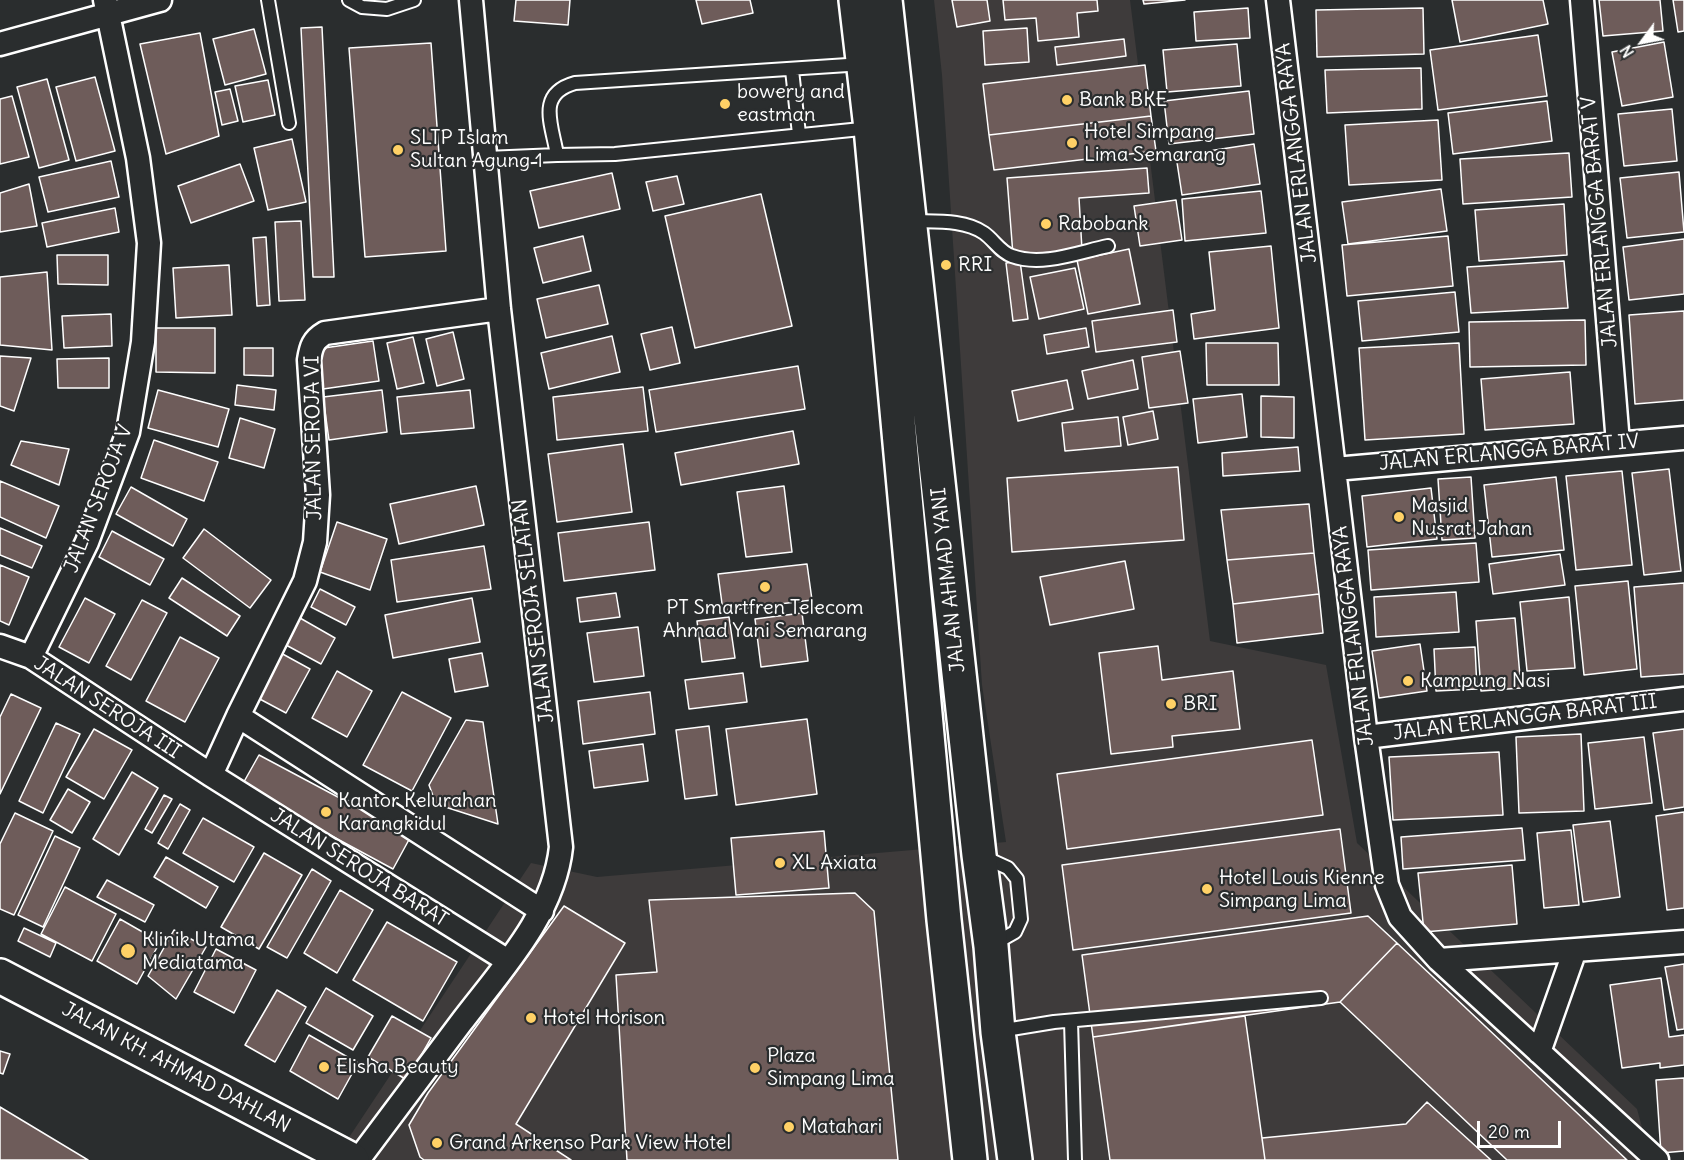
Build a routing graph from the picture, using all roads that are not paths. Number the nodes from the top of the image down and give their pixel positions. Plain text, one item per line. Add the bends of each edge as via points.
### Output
1 (160, 0) edge
2 (268, 0) edge
3 (349, 0) edge
4 (414, 0) edge
5 (471, 0) edge
6 (856, 0) edge
7 (885, 0) edge
8 (1278, 0) edge
9 (1582, 0) edge
10 (107, 6) edge
11 (0, 44) edge
12 (864, 64) junction
13 (792, 70) junction
14 (289, 123) dead end
15 (871, 128) junction
16 (799, 134) junction
17 (557, 155) junction
18 (486, 158) junction
19 (910, 221) junction
20 (1108, 246) dead end
21 (499, 309) junction
22 (1684, 438) edge
23 (1618, 443) junction
24 (1335, 469) junction
25 (0, 646) edge
26 (31, 657) junction
27 (1684, 699) edge
28 (238, 716) junction
29 (1366, 737) junction
30 (211, 775) junction
31 (542, 911) junction
32 (1684, 942) edge
33 (1575, 950) junction
34 (1439, 960) junction
35 (508, 961) junction
36 (0, 976) edge
37 (1321, 998) dead end
38 (1071, 1021) junction
39 (998, 1032) junction
40 (1539, 1052) junction
41 (352, 1160) edge
42 (358, 1160) edge
43 (970, 1160) edge
44 (1015, 1160) edge
45 (1075, 1160) edge
46 (1657, 1160) edge

1 - 10 street
2 - 14 lane
3 - 4 lane via 362,7 387,9
5 - 18 street, JALAN SEROJA SELATAN
6 - 12 main road, JALAN AHMAD YANI
7 - 19 main road, JALAN AHMAD YANI
8 - 24 street, JALAN ERLANGGA RAYA
9 - 23 street, JALAN ERLANGGA BARAT V
10 - 11 street
10 - 26 street, JALAN SEROJA V via 138,158 149,243 143,342 128,432 87,542
12 - 13 lane
12 - 15 main road, JALAN AHMAD YANI
13 - 16 lane
13 - 17 lane via 575,83 551,99 549,109
15 - 16 lane
15 - 43 main road, JALAN AHMAD YANI
16 - 17 lane via 615,154
17 - 18 lane
18 - 21 street, JALAN SEROJA SELATAN
19 - 20 lane via 961,224 983,232 1014,257 1041,260
19 - 39 main road, JALAN AHMAD YANI
21 - 28 street, JALAN SEROJA VI via 325,333 312,345 309,360 318,495 315,542 304,581
21 - 31 street, JALAN SEROJA SELATAN via 561,847 554,883
22 - 23 street, JALAN ERLANGGA BARAT IV
23 - 24 street, JALAN ERLANGGA BARAT IV
24 - 29 street, JALAN ERLANGGA RAYA
25 - 26 street, JALAN SEROJA III
26 - 30 street, JALAN SEROJA III
27 - 29 street, JALAN ERLANGGA BARAT III
28 - 30 street, JALAN SEROJA VI
28 - 31 street
29 - 34 street, JALAN ERLANGGA RAYA via 1392,901 1400,917
30 - 35 street, JALAN SEROJA BARAT
31 - 35 street, JALAN SEROJA SELATAN
32 - 33 street
33 - 34 street
33 - 40 street
34 - 40 street, JALAN ERLANGGA RAYA
35 - 42 street, JALAN SEROJA SELATAN
36 - 41 main road, JALAN KH. AHMAD DAHLAN
37 - 38 lane
38 - 39 lane
38 - 45 lane
39 - 44 main road, JALAN AHMAD YANI
40 - 46 street, JALAN ERLANGGA RAYA

